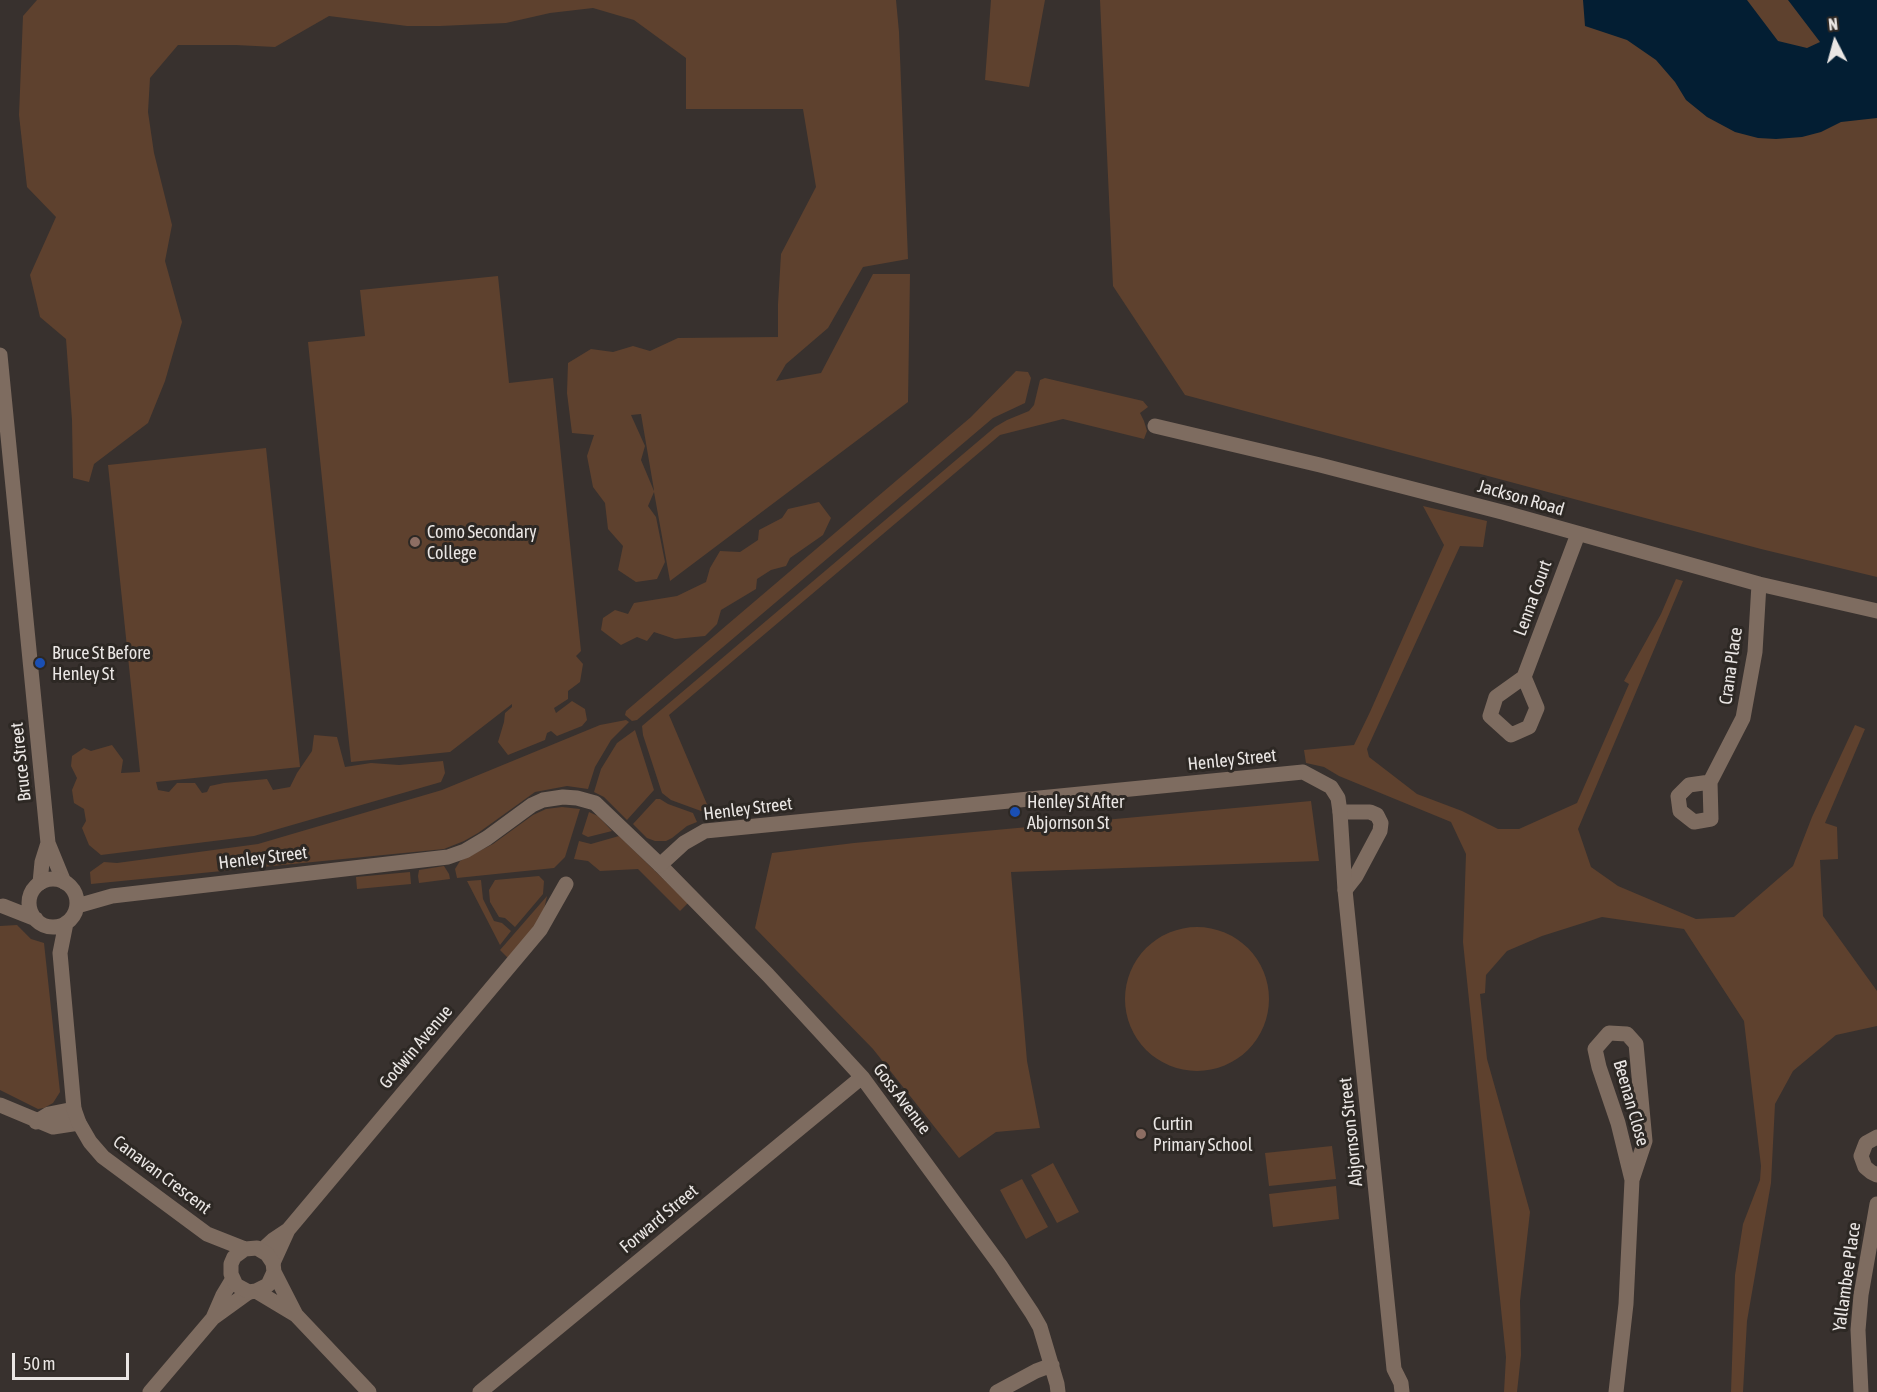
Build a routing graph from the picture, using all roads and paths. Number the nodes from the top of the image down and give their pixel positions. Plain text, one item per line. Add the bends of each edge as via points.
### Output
1 (0, 355) edge
2 (1155, 426) dead end
3 (1578, 534) junction
4 (1759, 584) junction
5 (1877, 611) edge
6 (1524, 677) dead end
7 (1710, 782) dead end
8 (1330, 787) joint
9 (1340, 812) junction
10 (48, 843) junction
11 (660, 865) junction
12 (566, 884) dead end
13 (68, 886) junction
14 (36, 888) junction
15 (1345, 890) junction
16 (112, 896) junction
17 (77, 906) junction
18 (1, 907) edge
19 (42, 923) junction
20 (66, 923) junction
21 (60, 953) junction
22 (862, 1077) junction
23 (0, 1105) edge
24 (77, 1116) junction
25 (1877, 1137) edge
26 (1877, 1175) edge
27 (1632, 1180) junction
28 (1877, 1204) edge
29 (288, 1230) junction
30 (207, 1234) junction
31 (245, 1249) junction
32 (262, 1250) junction
33 (231, 1264) junction
34 (273, 1268) junction
35 (232, 1280) junction
36 (253, 1291) junction
37 (296, 1315) junction
38 (213, 1318) junction
39 (1052, 1365) junction
40 (1394, 1370) junction
41 (150, 1392) edge
42 (369, 1392) edge
43 (480, 1392) edge
44 (997, 1392) edge
45 (1058, 1392) edge
46 (1391, 1392) edge
47 (1402, 1392) edge
48 (1616, 1392) edge
49 (1861, 1392) edge

1 - 10 street, Bruce Street
2 - 3 street, Jackson Road via 1320,465
3 - 4 street, Jackson Road
3 - 6 street, Lenna Court
4 - 5 street, Jackson Road
4 - 7 street, Crana Place via 1755,652 1743,718
8 - 9 street, Abjornson Street via 1338,798
8 - 11 street, Henley Street via 1303,772 705,831 684,843
9 - 15 street, Abjornson Street
9 - 15 street via 1370,812 1381,823 1356,876
10 - 13 street, Bruce Street
10 - 14 street, Bruce Street
11 - 16 street, Henley Street via 595,803 563,797 532,805 487,838 448,856
11 - 22 street, Goss Avenue
12 - 29 street, Godwin Avenue via 540,930
13 - 14 street via 47,880
13 - 16 street, Henley Street
13 - 17 street
14 - 18 street
14 - 19 street via 29,908
15 - 40 street, Abjornson Street
16 - 17 street, Henley Street
17 - 20 street
18 - 19 street
19 - 20 street
19 - 21 street
20 - 21 street
21 - 24 street
22 - 39 street, Goss Avenue via 1021,1295 1040,1327
22 - 43 street, Forward Street
23 - 24 street via 53,1127
24 - 30 street, Canavan Crescent via 103,1157
25 - 26 street via 1866,1143 1861,1156 1864,1167
27 - 27 street, Beenan Close via 1595,1049 1609,1033 1627,1034 1636,1044 1645,1141
27 - 48 street, Beenan Close via 1626,1304
28 - 49 street, Yallambee Place via 1858,1330
29 - 32 street, Godwin Avenue
29 - 34 street, Godwin Avenue
30 - 31 street, Canavan Crescent
30 - 33 street, Canavan Crescent
31 - 32 street, Canavan Crescent
31 - 33 street
32 - 34 street
33 - 35 street
34 - 36 street via 268,1285
34 - 37 street
35 - 36 street
35 - 38 street
36 - 37 street
36 - 38 street
37 - 42 street
38 - 41 street
39 - 44 street
39 - 45 street, Goss Avenue
40 - 46 street, Abjornson Street
40 - 47 street, Abjornson Street

